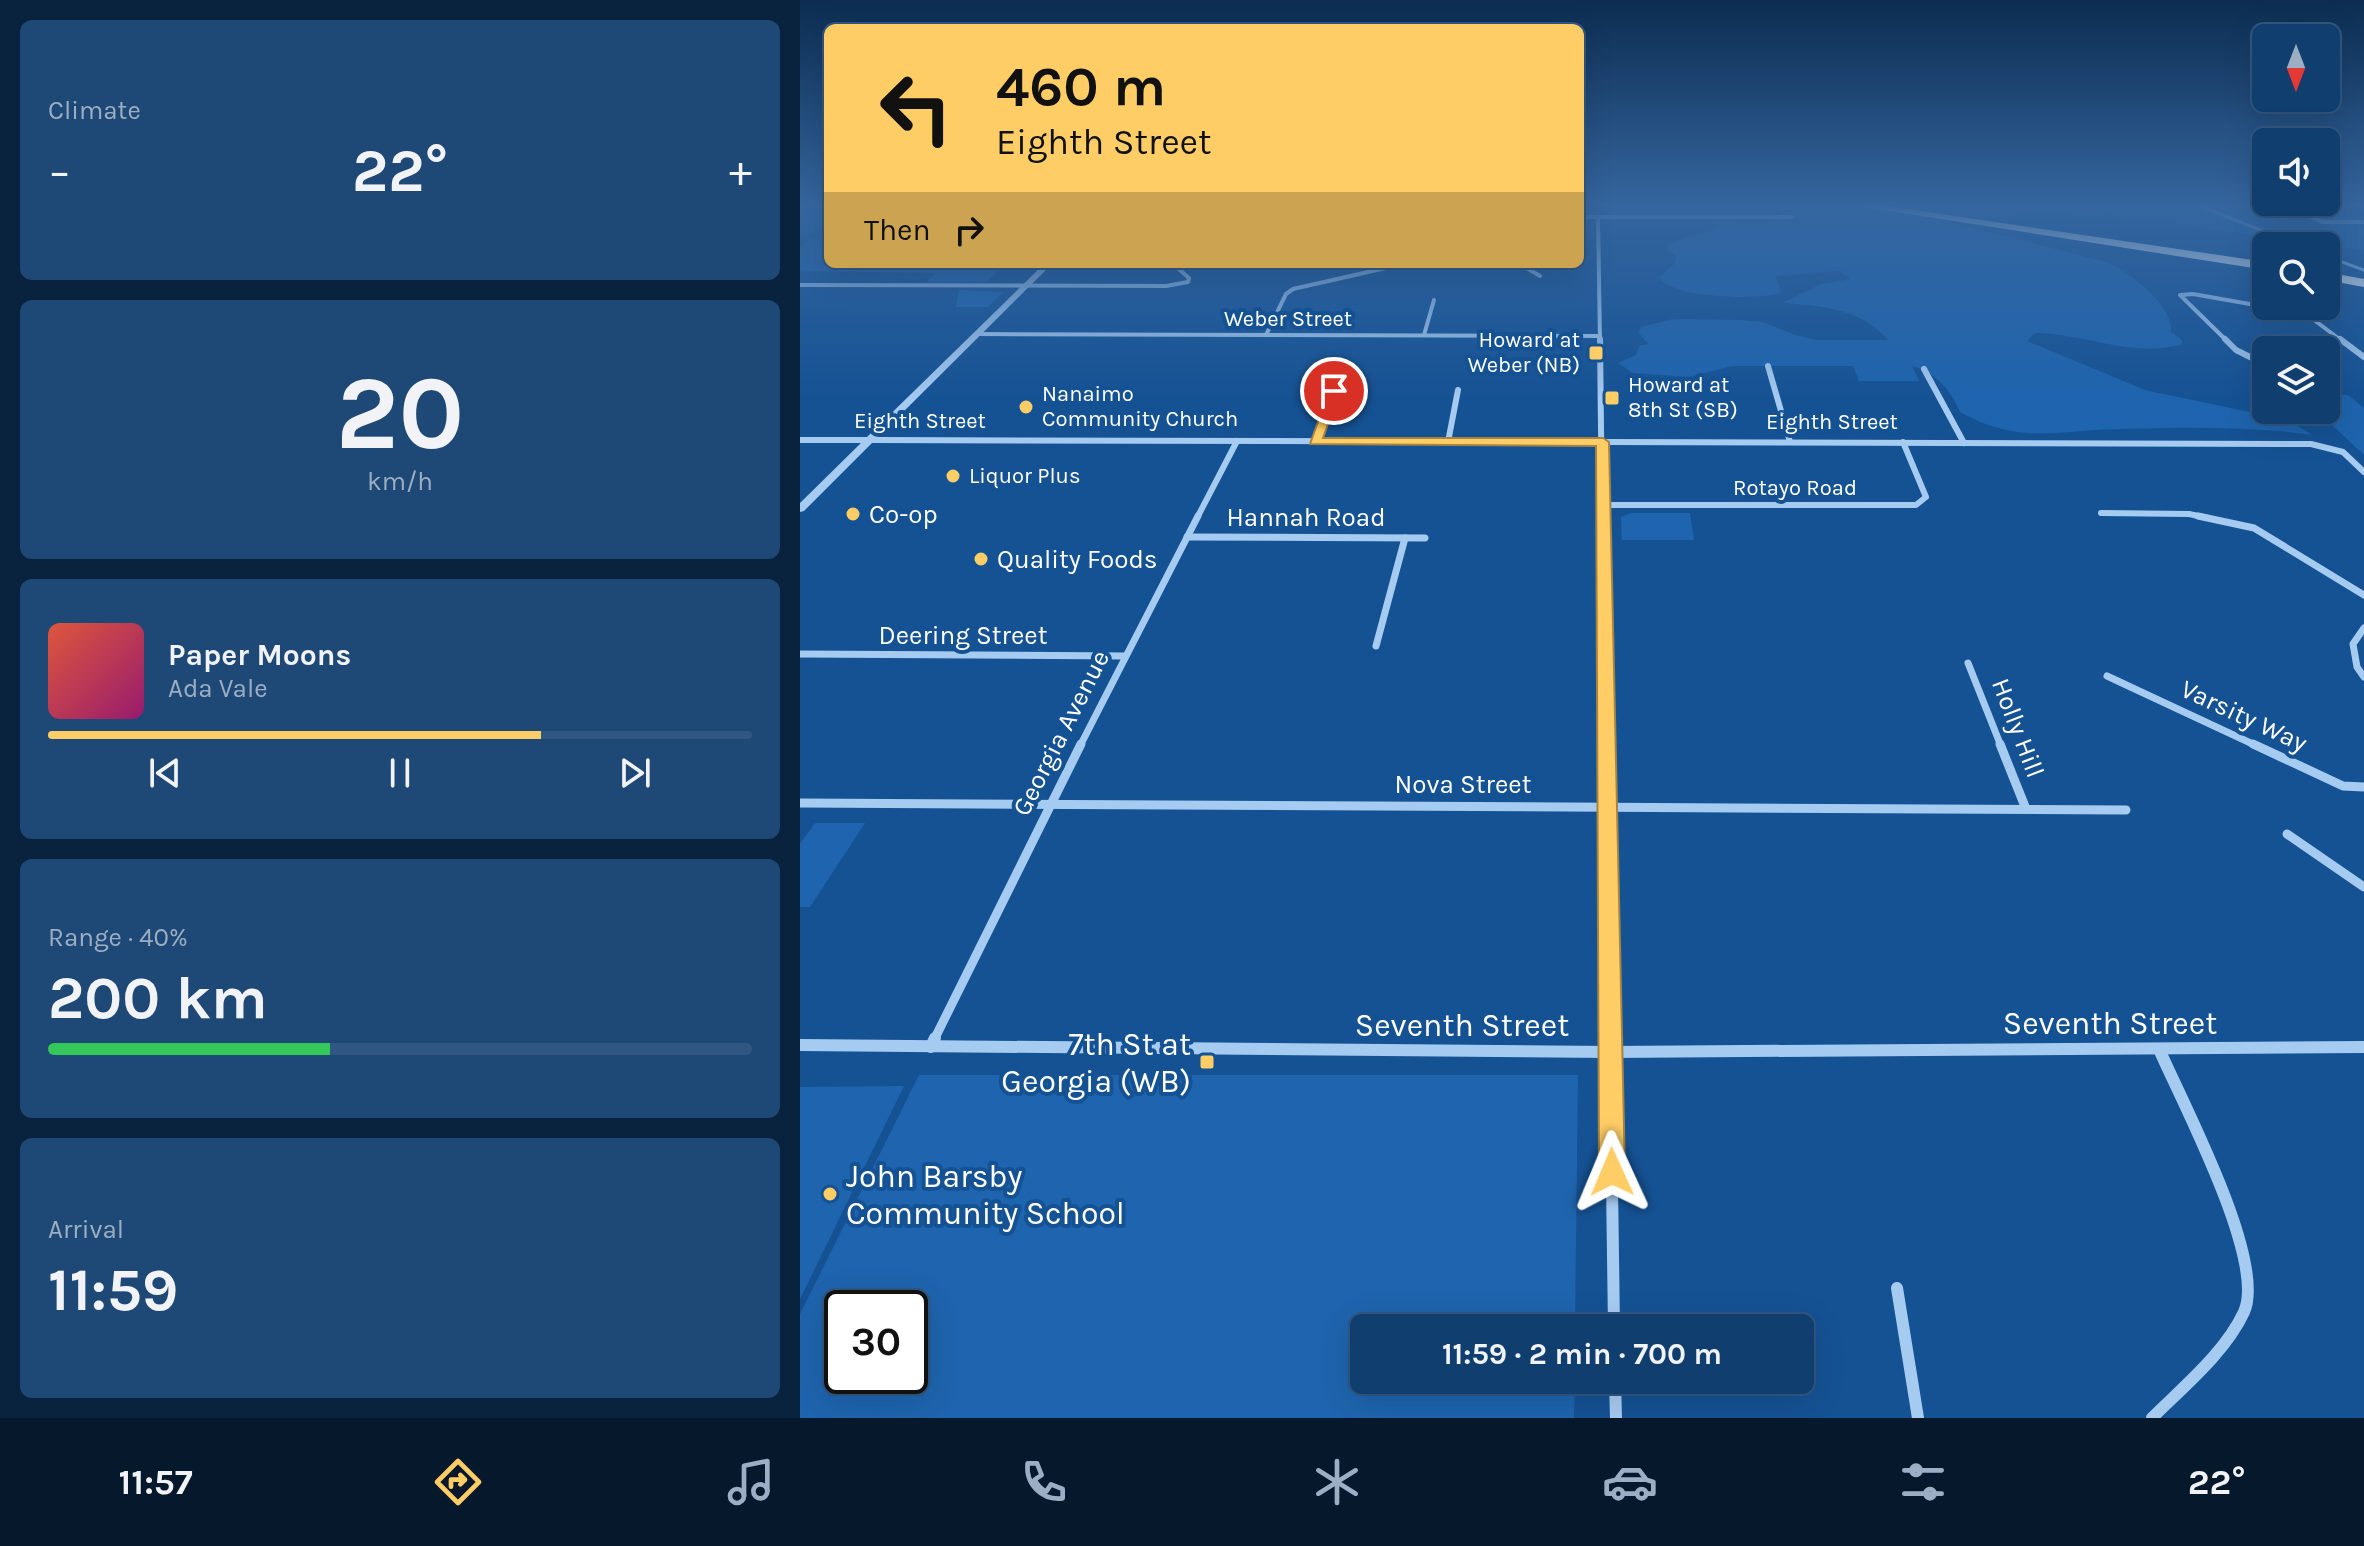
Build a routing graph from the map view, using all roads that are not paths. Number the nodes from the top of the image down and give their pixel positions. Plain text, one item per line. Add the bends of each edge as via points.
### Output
1 (1043, 269) edge
2 (1179, 269) edge
3 (1380, 269) edge
4 (1529, 269) edge
5 (1599, 269) edge
6 (2340, 271) edge
7 (2364, 275) edge
8 (1540, 276) dead end
9 (2340, 279) edge
10 (2364, 283) edge
11 (800, 285) edge
12 (1025, 286) junction
13 (1434, 300) dead end
14 (977, 334) junction
15 (1266, 335) junction
16 (1424, 335) junction
17 (1600, 336) junction
18 (2336, 336) edge
19 (2340, 339) edge
20 (2364, 357) edge
21 (2252, 358) edge
22 (1768, 366) dead end
23 (1924, 369) dead end
24 (1458, 390) dead end
25 (1334, 391) dead end
26 (800, 440) edge
27 (869, 440) junction
28 (1237, 441) junction
29 (1315, 442) junction
30 (1448, 442) junction
31 (1603, 442) junction
32 (1790, 442) junction
33 (1903, 442) junction
34 (1964, 443) junction
35 (2364, 472) edge
36 (1602, 505) junction
37 (800, 509) edge
38 (2101, 513) dead end
39 (1187, 537) junction
40 (1405, 538) junction
41 (1425, 538) dead end
42 (2364, 595) edge
43 (2364, 628) edge
44 (1376, 646) dead end
45 (800, 654) edge
46 (1125, 656) junction
47 (1968, 663) dead end
48 (2107, 676) dead end
49 (2364, 677) edge
50 (2364, 787) edge
51 (800, 803) edge
52 (1049, 804) junction
53 (1607, 807) junction
54 (2026, 809) junction
55 (2126, 810) dead end
56 (2287, 834) dead end
57 (2364, 887) edge
58 (800, 1045) edge
59 (931, 1047) junction
60 (2364, 1047) edge
61 (2159, 1049) junction
62 (1610, 1052) junction
63 (1897, 1288) dead end
64 (1614, 1314) edge
65 (1615, 1394) edge
66 (1616, 1418) edge
67 (1918, 1418) edge
68 (2152, 1418) edge

1 - 12 street
2 - 12 street via 1188,282
3 - 15 street via 1293,289
4 - 8 street
5 - 17 street
6 - 7 highway
9 - 10 highway
11 - 12 street
12 - 14 street
13 - 16 street
14 - 15 street, Weber Street
14 - 27 street
15 - 16 street, Weber Street
16 - 17 street, Weber Street
17 - 31 street
18 - 21 street via 2306,314 2182,294 2236,350
19 - 20 street
22 - 32 street
23 - 34 street
24 - 30 street
25 - 29 street
26 - 27 street, Eighth Street
27 - 28 street, Eighth Street
27 - 37 street
28 - 29 street, Eighth Street
28 - 39 street, Georgia Avenue
29 - 30 street, Eighth Street
30 - 31 street, Eighth Street
31 - 32 street, Eighth Street
31 - 36 street
32 - 33 street, Eighth Street
33 - 34 street, Eighth Street
33 - 36 street, Rotayo Road via 1926,497 1916,505
34 - 35 street, Eighth Street via 2298,444 2335,448
36 - 53 street
38 - 42 street via 2189,514 2254,528
39 - 40 street, Hannah Road
39 - 46 street, Georgia Avenue
40 - 41 street, Hannah Road
40 - 44 street
43 - 49 street via 2353,644
45 - 46 street, Deering Street
46 - 52 street, Georgia Avenue
47 - 54 street, Holly Hill
48 - 50 street, Varsity Way via 2343,786
51 - 52 street, Nova Street
52 - 53 street, Nova Street
52 - 59 street, Georgia Avenue
53 - 54 street, Nova Street
53 - 62 street
54 - 55 street, Nova Street
56 - 57 street
58 - 59 street, Seventh Street
59 - 62 street, Seventh Street
60 - 61 street, Seventh Street
61 - 62 street, Seventh Street
61 - 68 street via 2243,1246 2248,1301 2223,1344
62 - 64 street
63 - 67 street
65 - 66 street

